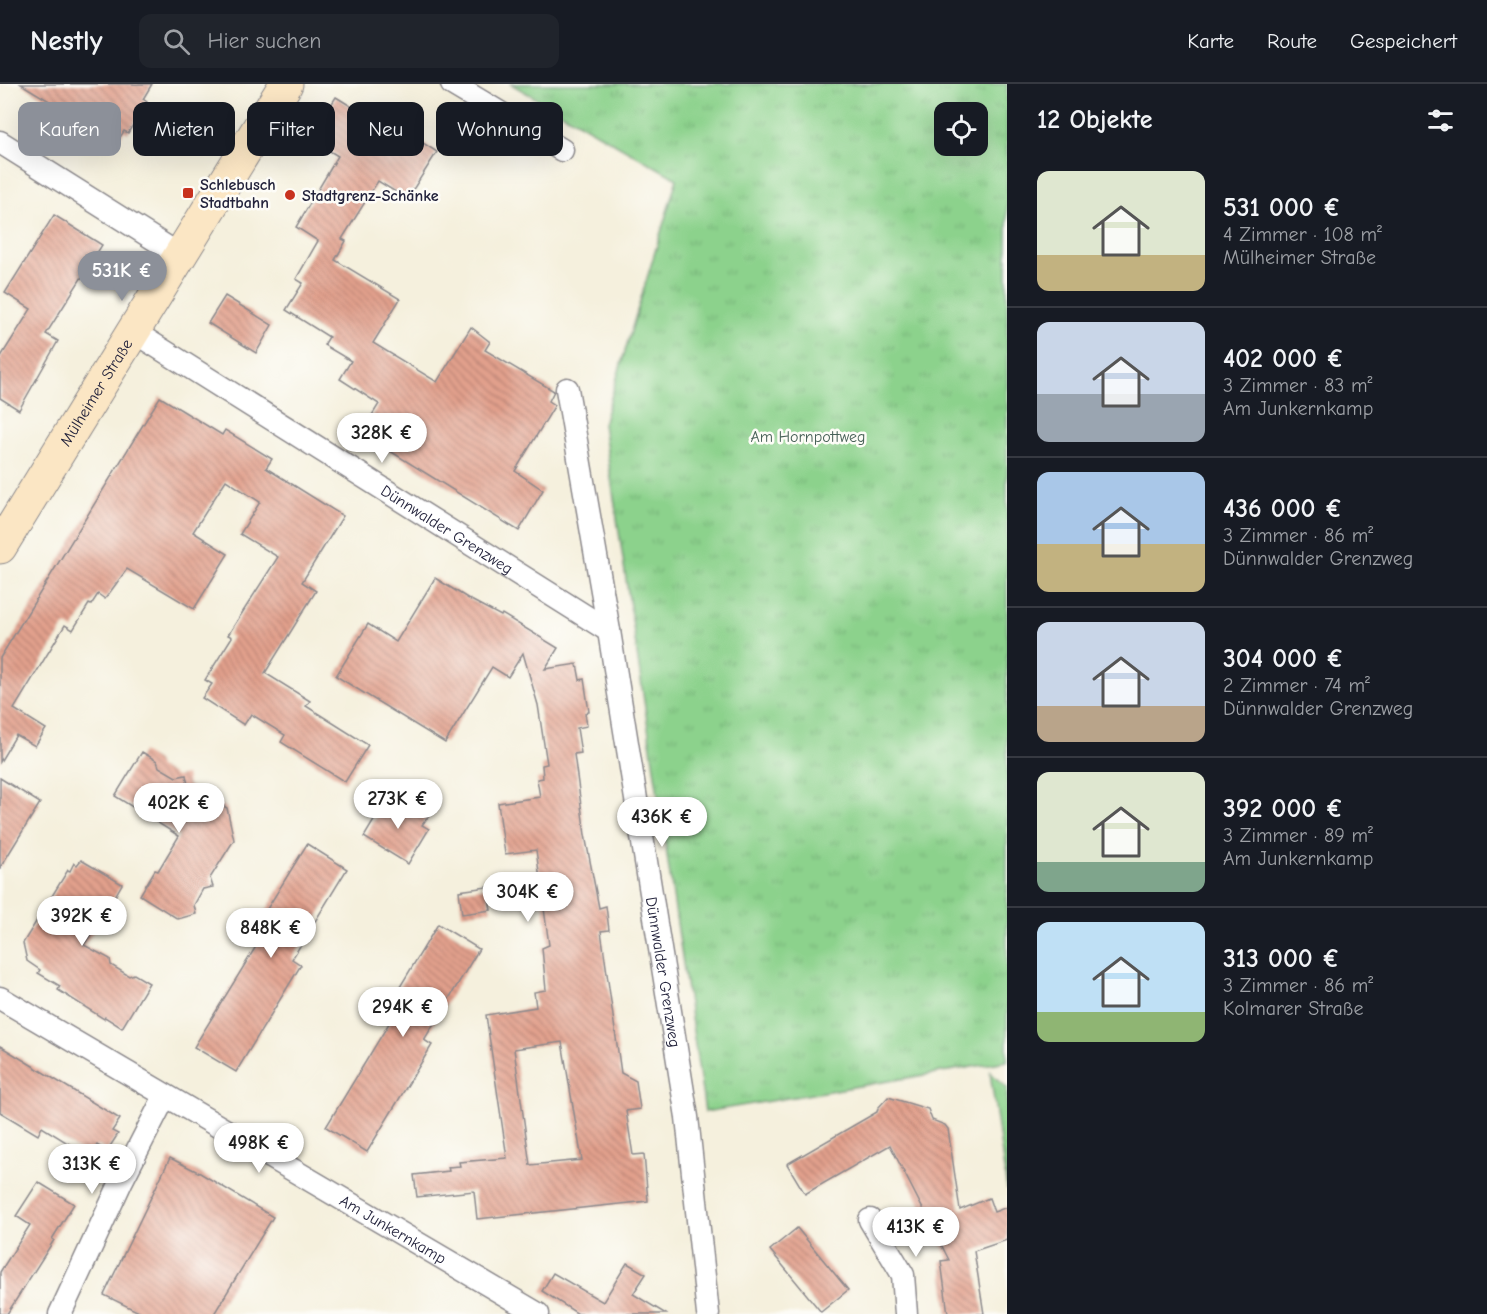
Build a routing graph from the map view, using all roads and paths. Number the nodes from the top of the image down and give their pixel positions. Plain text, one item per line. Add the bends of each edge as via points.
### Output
1 (286, 84) edge
2 (452, 84) edge
3 (482, 102) edge
4 (0, 142) edge
5 (181, 255) junction
6 (134, 332) junction
7 (567, 389) dead end
8 (0, 547) edge
9 (609, 631) junction
10 (0, 998) edge
11 (165, 1096) junction
12 (870, 1220) dead end
13 (60, 1314) edge
14 (537, 1314) edge
15 (708, 1314) edge
16 (906, 1314) edge

1 - 5 main road, Mülheimer Straße
2 - 3 street
4 - 5 street
5 - 6 main road, Mülheimer Straße
6 - 8 main road, Mülheimer Straße
6 - 9 street, Dünnwalder Grenzweg
7 - 9 street, Dünnwalder Grenzweg
9 - 15 street, Dünnwalder Grenzweg via 687,1117
10 - 11 street, Am Junkernkamp
11 - 13 street
11 - 14 street, Am Junkernkamp
12 - 16 street via 903,1275

